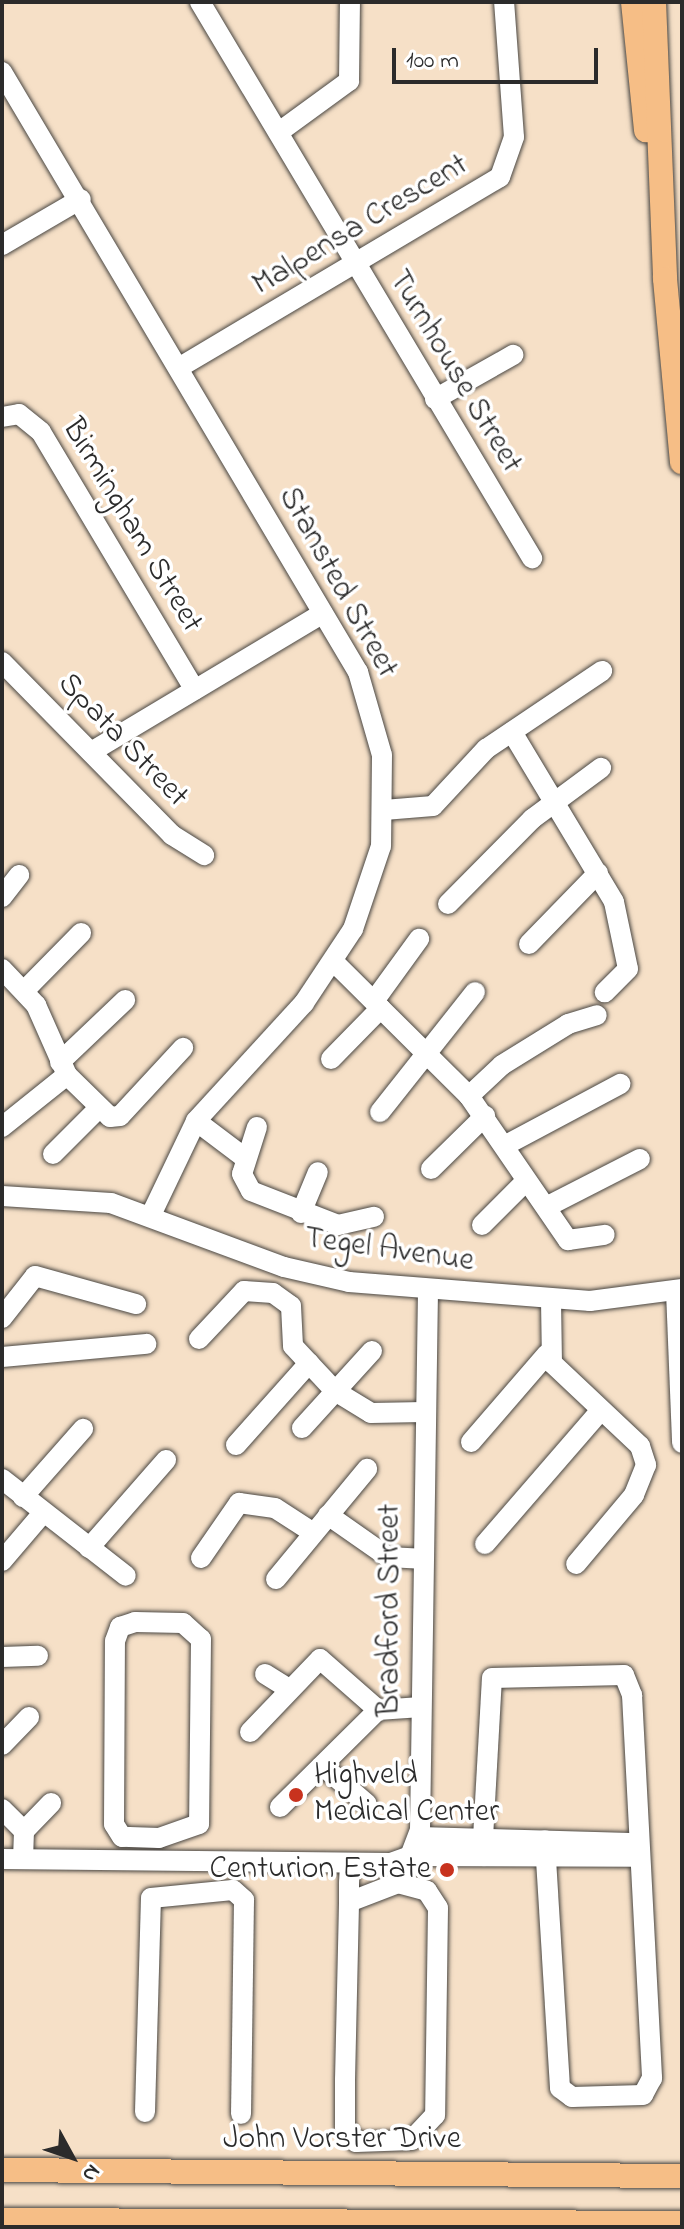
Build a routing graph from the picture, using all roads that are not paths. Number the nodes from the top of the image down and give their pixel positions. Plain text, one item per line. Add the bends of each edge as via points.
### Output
1 (200, 2) edge
2 (350, 2) edge
3 (504, 2) edge
4 (633, 2) edge
5 (642, 2) edge
6 (654, 2) edge
7 (2, 72) edge
8 (279, 132) junction
9 (647, 150) junction
10 (81, 199) junction
11 (2, 245) edge
12 (355, 265) junction
13 (665, 279) junction
14 (513, 355) dead end
15 (180, 367) junction
16 (435, 399) junction
17 (2, 417) edge
18 (682, 462) edge
19 (532, 558) dead end
20 (323, 613) junction
21 (2, 662) edge
22 (602, 671) dead end
23 (195, 690) junction
24 (512, 732) junction
25 (91, 752) junction
26 (601, 768) dead end
27 (556, 802) junction
28 (384, 810) junction
29 (204, 855) dead end
30 (598, 873) junction
31 (19, 875) dead end
32 (2, 897) edge
33 (448, 904) dead end
34 (81, 933) dead end
35 (419, 939) dead end
36 (529, 944) dead end
37 (335, 963) junction
38 (2, 969) edge
39 (25, 990) junction
40 (475, 992) dead end
41 (605, 992) dead end
42 (125, 1000) dead end
43 (378, 1004) junction
44 (597, 1015) dead end
45 (183, 1048) dead end
46 (331, 1059) dead end
47 (430, 1059) junction
48 (63, 1069) junction
49 (620, 1084) dead end
50 (469, 1096) junction
51 (99, 1108) junction
52 (380, 1112) dead end
53 (485, 1116) junction
54 (196, 1121) junction
55 (2, 1127) edge
56 (257, 1127) dead end
57 (504, 1146) junction
58 (53, 1154) dead end
59 (245, 1158) junction
60 (640, 1159) dead end
61 (431, 1169) dead end
62 (318, 1172) dead end
63 (526, 1181) junction
64 (2, 1196) edge
65 (550, 1205) junction
66 (301, 1213) junction
67 (151, 1215) junction
68 (374, 1217) dead end
69 (482, 1225) dead end
70 (605, 1235) dead end
71 (428, 1290) junction
72 (679, 1290) edge
73 (551, 1300) junction
74 (136, 1304) dead end
75 (2, 1318) edge
76 (199, 1339) dead end
77 (146, 1344) dead end
78 (372, 1351) dead end
79 (547, 1354) junction
80 (2, 1357) edge
81 (309, 1363) junction
82 (335, 1391) junction
83 (601, 1410) junction
84 (424, 1412) junction
85 (302, 1428) dead end
86 (83, 1429) dead end
87 (471, 1442) dead end
88 (682, 1443) edge
89 (236, 1445) dead end
90 (166, 1460) dead end
91 (367, 1469) dead end
92 (2, 1479) edge
93 (23, 1497) junction
94 (43, 1513) junction
95 (328, 1515) junction
96 (312, 1532) junction
97 (485, 1544) dead end
98 (89, 1548) junction
99 (201, 1558) dead end
100 (421, 1559) junction
101 (2, 1561) edge
102 (576, 1564) dead end
103 (126, 1576) dead end
104 (276, 1579) dead end
105 (38, 1656) dead end
106 (2, 1657) edge
107 (265, 1674) dead end
108 (287, 1688) junction
109 (421, 1707) junction
110 (378, 1710) junction
111 (29, 1717) dead end
112 (250, 1732) dead end
113 (2, 1745) edge
114 (325, 1768) junction
115 (51, 1803) dead end
116 (367, 1804) dead end
117 (280, 1807) dead end
118 (2, 1809) edge
119 (199, 1824) junction
120 (24, 1831) junction
121 (419, 1837) junction
122 (482, 1847) junction
123 (545, 1847) junction
124 (639, 1850) junction
125 (410, 1856) junction
126 (2, 1859) edge
127 (23, 1859) junction
128 (195, 1860) junction
129 (350, 1863) junction
130 (191, 1890) junction
131 (349, 1902) junction
132 (145, 2112) dead end
133 (241, 2114) dead end
134 (2, 2170) edge
135 (682, 2176) edge
136 (2, 2220) edge
137 (682, 2223) edge

1 - 8 street, Turnhouse Street
2 - 8 street via 353,68 345,89
3 - 12 street, Malpensa Crescent via 511,162 492,185
4 - 9 main road
5 - 9 main road
6 - 13 main road
7 - 10 street, Stansted Street
8 - 12 street, Turnhouse Street
9 - 13 main road
10 - 11 street
10 - 15 street, Stansted Street
12 - 15 street, Malpensa Crescent
12 - 16 street, Turnhouse Street
13 - 18 main road
14 - 16 street
15 - 20 street, Stansted Street
16 - 19 street, Turnhouse Street
17 - 23 street, Birmingham Street via 19,414 41,432
20 - 23 street
20 - 28 street, Stansted Street via 373,715
21 - 25 street, Spata Street
22 - 24 street
23 - 25 street
24 - 27 street
24 - 28 street via 486,749 433,806
25 - 29 street, Spata Street via 172,835
26 - 27 street
27 - 30 street
27 - 33 street
28 - 37 street, Stansted Street via 373,881
30 - 36 street
30 - 41 street via 617,910 628,969
31 - 32 street
34 - 39 street
35 - 43 street
37 - 43 street
37 - 54 street, Stansted Street
38 - 39 street
39 - 48 street
40 - 47 street
42 - 48 street
43 - 46 street
43 - 47 street
44 - 50 street via 568,1024 502,1065
45 - 51 street via 120,1116
47 - 50 street
47 - 52 street
48 - 51 street
48 - 55 street
49 - 57 street
50 - 53 street
51 - 58 street
53 - 57 street
53 - 61 street
54 - 59 street
54 - 67 street, Stansted Street
56 - 59 street
57 - 63 street
59 - 66 street via 246,1187
60 - 65 street
62 - 66 street
63 - 65 street
63 - 69 street
64 - 67 street, Tegel Avenue via 86,1198
65 - 70 street via 568,1240
66 - 68 street via 338,1225
67 - 71 street, Tegel Avenue via 310,1275
71 - 73 street, Tegel Avenue
71 - 84 street, Bradford Street
72 - 73 street, Tegel Avenue
72 - 88 street
73 - 79 street
74 - 75 street via 35,1276
76 - 81 street via 244,1291 267,1291 291,1306 290,1342
77 - 80 street
78 - 82 street
79 - 83 street
79 - 87 street
81 - 82 street
81 - 89 street
82 - 84 street via 371,1413
82 - 85 street
83 - 97 street
83 - 102 street via 640,1446 645,1476
84 - 100 street, Bradford Street
86 - 93 street
90 - 98 street
91 - 95 street
92 - 93 street
93 - 94 street
94 - 98 street
94 - 101 street
95 - 96 street
95 - 100 street via 388,1557
96 - 99 street via 275,1508 239,1503
96 - 104 street
98 - 103 street
100 - 109 street, Bradford Street
105 - 106 street
107 - 108 street
108 - 110 street via 323,1659
108 - 112 street
109 - 110 street
109 - 121 street, Bradford Street
110 - 114 street
111 - 113 street
114 - 116 street
114 - 117 street
115 - 120 street
118 - 120 street
119 - 119 street via 159,1838 126,1838 115,1830 115,1641 127,1623 183,1623 200,1635
119 - 128 street
120 - 127 street
121 - 122 street
121 - 125 street, Bradford Street
122 - 123 street
122 - 124 street via 492,1678 619,1674 632,1690
122 - 125 street
123 - 124 street
123 - 124 street via 560,2088 566,2096 633,2098 652,2078
125 - 129 street
126 - 127 street
127 - 128 street
128 - 129 street
128 - 130 street
129 - 131 street
130 - 132 street via 155,1892 149,1902
130 - 133 street via 233,1890 244,1900
131 - 131 street via 398,1883 427,1891 438,1908 435,2115 412,2140 356,2142 345,2127
134 - 135 main road, John Vorster Drive
136 - 137 main road

